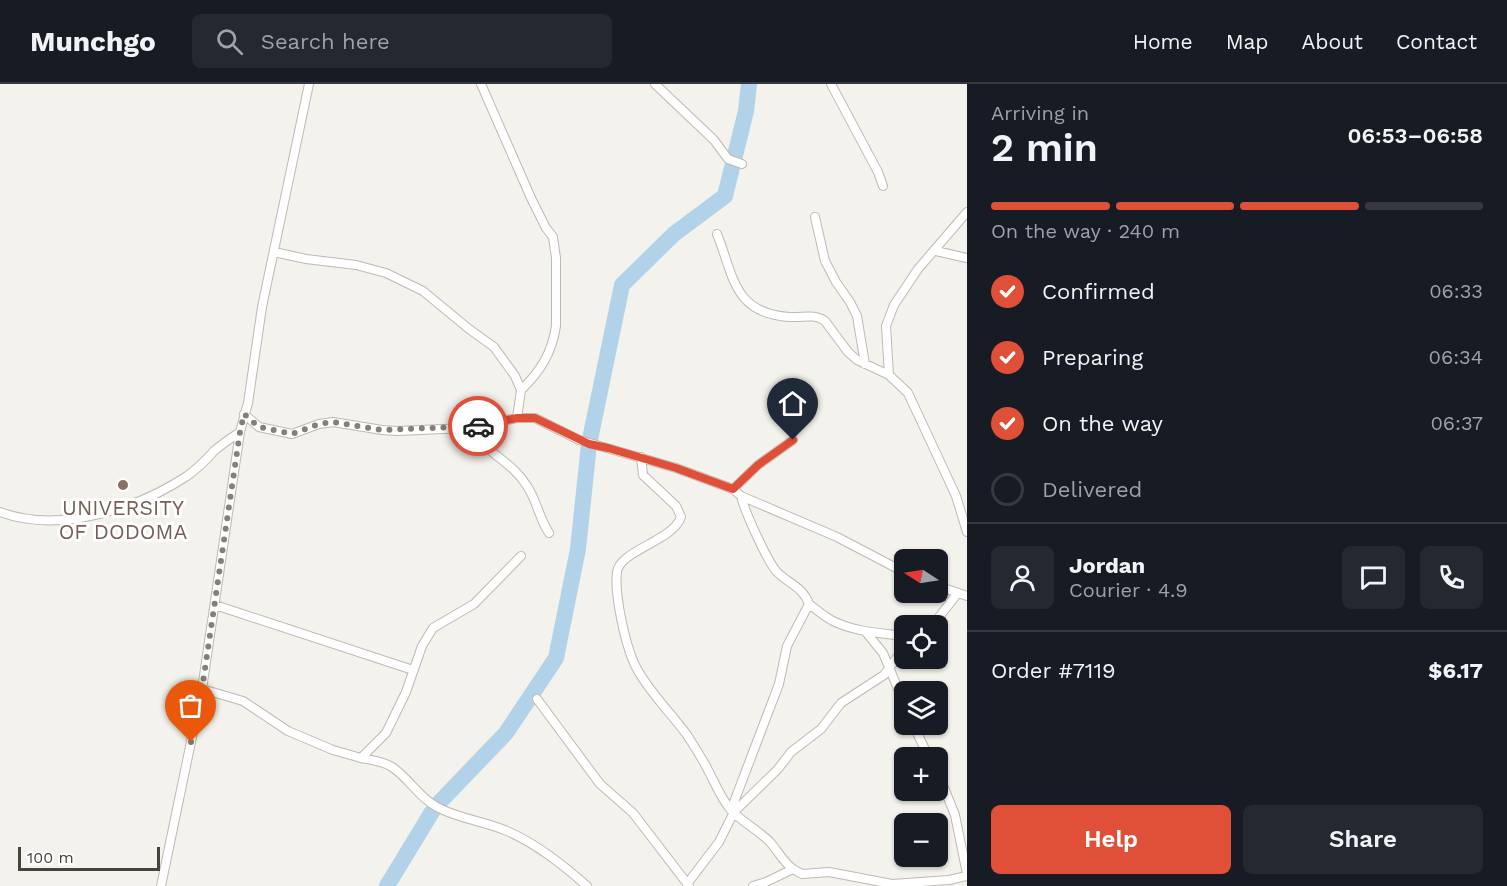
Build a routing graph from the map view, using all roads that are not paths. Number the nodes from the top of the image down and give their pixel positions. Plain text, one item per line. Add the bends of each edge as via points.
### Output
1 (309, 84) edge
2 (481, 84) edge
3 (655, 84) edge
4 (831, 84) edge
5 (741, 164) dead end
6 (883, 186) dead end
7 (967, 212) edge
8 (815, 217) dead end
9 (717, 234) dead end
10 (936, 250) junction
11 (274, 252) junction
12 (967, 258) edge
13 (865, 364) junction
14 (888, 375) junction
15 (521, 390) junction
16 (244, 414) junction
17 (517, 418) junction
18 (466, 428) junction
19 (240, 432) junction
20 (793, 440) dead end
21 (641, 458) junction
22 (733, 489) junction
23 (741, 496) junction
24 (0, 513) edge
25 (967, 532) edge
26 (549, 533) dead end
27 (521, 556) dead end
28 (894, 567) edge
29 (948, 590) edge
30 (957, 594) junction
31 (967, 596) edge
32 (809, 604) junction
33 (215, 605) junction
34 (941, 615) edge
35 (866, 631) junction
36 (894, 635) edge
37 (894, 661) edge
38 (890, 668) junction
39 (413, 670) junction
40 (895, 681) edge
41 (202, 689) junction
42 (537, 699) dead end
43 (361, 758) junction
44 (948, 798) edge
45 (732, 811) junction
46 (793, 869) junction
47 (967, 875) edge
48 (688, 885) edge
49 (161, 886) edge
50 (587, 886) edge
51 (753, 886) edge

1 - 11 street
2 - 15 street via 555,244 555,339 538,374
3 - 5 street via 731,161
4 - 6 street
7 - 10 street
8 - 13 street via 825,261 857,316
9 - 13 street via 734,285 751,306 784,317 820,318 848,352
10 - 12 street
10 - 14 street via 918,269 888,315
11 - 15 street via 356,265 386,273 423,291 494,347
11 - 16 street
13 - 14 street
14 - 25 street via 908,393 917,409 956,496
15 - 17 street
16 - 18 street via 259,427 292,434 333,422 382,430
16 - 19 street
17 - 18 street
17 - 21 street via 535,418 589,444
18 - 26 street via 527,485
19 - 24 street via 171,486 112,512 35,520
19 - 33 street
20 - 22 street
21 - 22 street
21 - 45 street via 643,475 676,506 681,517 666,533 628,556 617,570 619,607 630,653 646,684 687,735
22 - 23 street
23 - 28 street via 837,537
23 - 32 street via 745,512 776,571 801,589
27 - 39 street via 474,604 433,628
29 - 30 street
30 - 31 street
30 - 34 street
32 - 35 street via 831,620
32 - 45 street via 788,646 776,692
33 - 39 street
33 - 41 street
35 - 36 street
35 - 38 street
37 - 38 street
38 - 40 street
38 - 45 street via 841,703 821,729 791,752
39 - 43 street via 386,733
41 - 43 street via 243,701 288,731
41 - 49 street
42 - 48 street via 600,784 633,813
43 - 50 street via 393,767 435,807 507,831 559,862
44 - 47 street
45 - 46 street via 770,842
45 - 48 street via 719,842
46 - 47 street via 802,874 829,872 892,884
46 - 51 street

